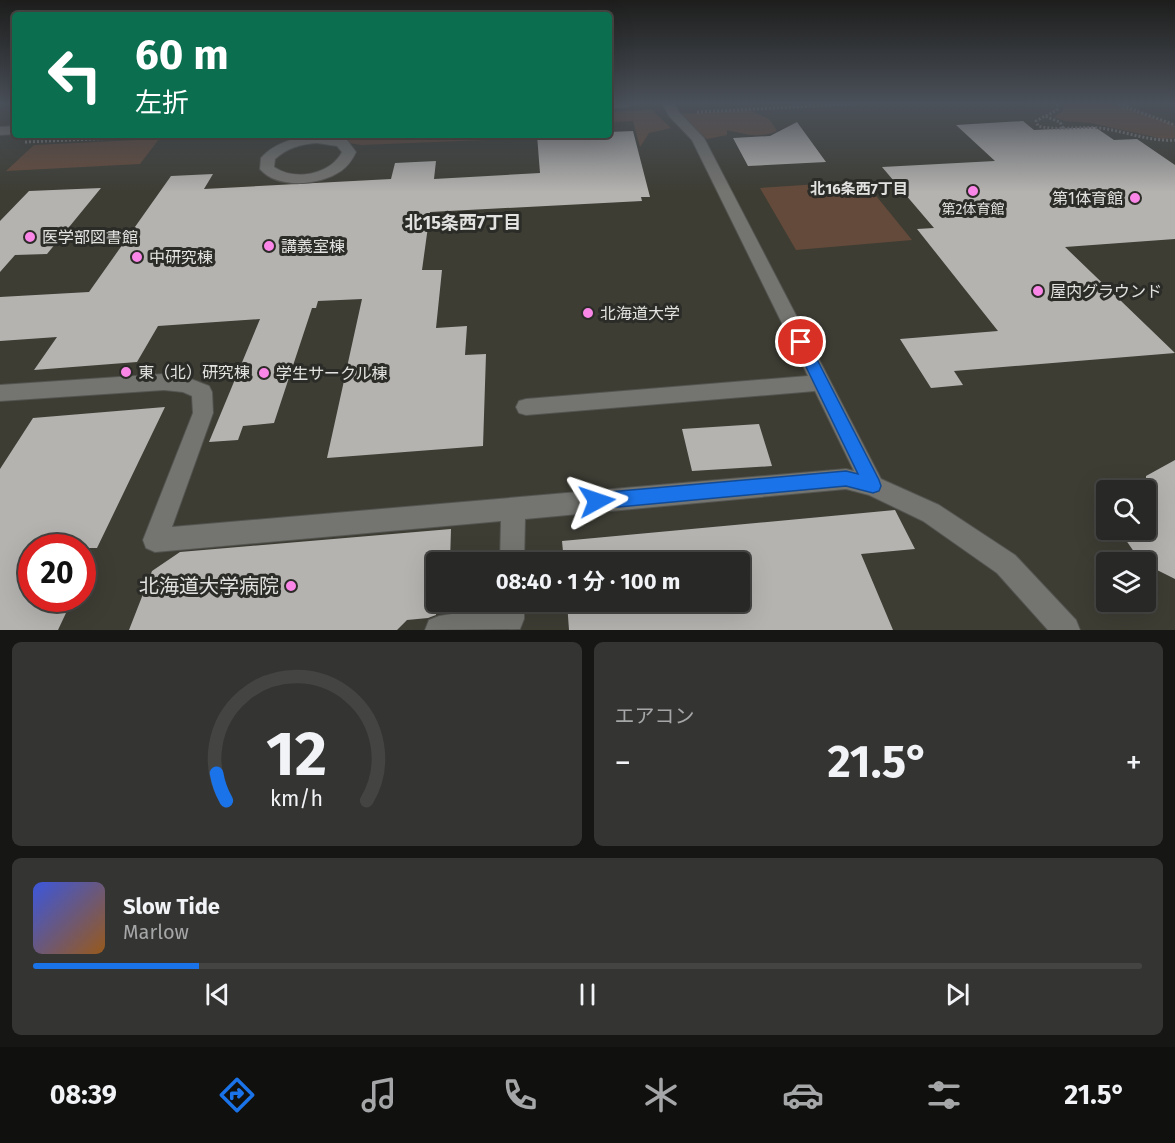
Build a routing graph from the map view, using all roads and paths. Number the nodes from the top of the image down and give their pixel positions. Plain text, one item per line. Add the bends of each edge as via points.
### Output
1 (693, 132) edge
2 (1118, 132) edge
3 (114, 138) edge
4 (311, 138) edge
5 (320, 138) edge
6 (1175, 140) edge
7 (23, 142) dead end
8 (821, 383) junction
9 (0, 393) edge
10 (526, 407) dead end
11 (873, 486) junction
12 (513, 509) junction
13 (512, 552) edge
14 (510, 612) edge
15 (439, 630) edge
16 (1066, 630) edge

1 - 8 lane
2 - 6 path
3 - 7 path
4 - 5 lane via 273,152 267,169 280,177 302,178 336,168 349,152 342,143
8 - 10 lane
8 - 11 lane
9 - 12 lane via 164,382 202,392 203,413 155,540
11 - 12 lane via 846,479
11 - 16 lane via 931,513 1006,564
12 - 13 lane
14 - 15 lane via 510,619

